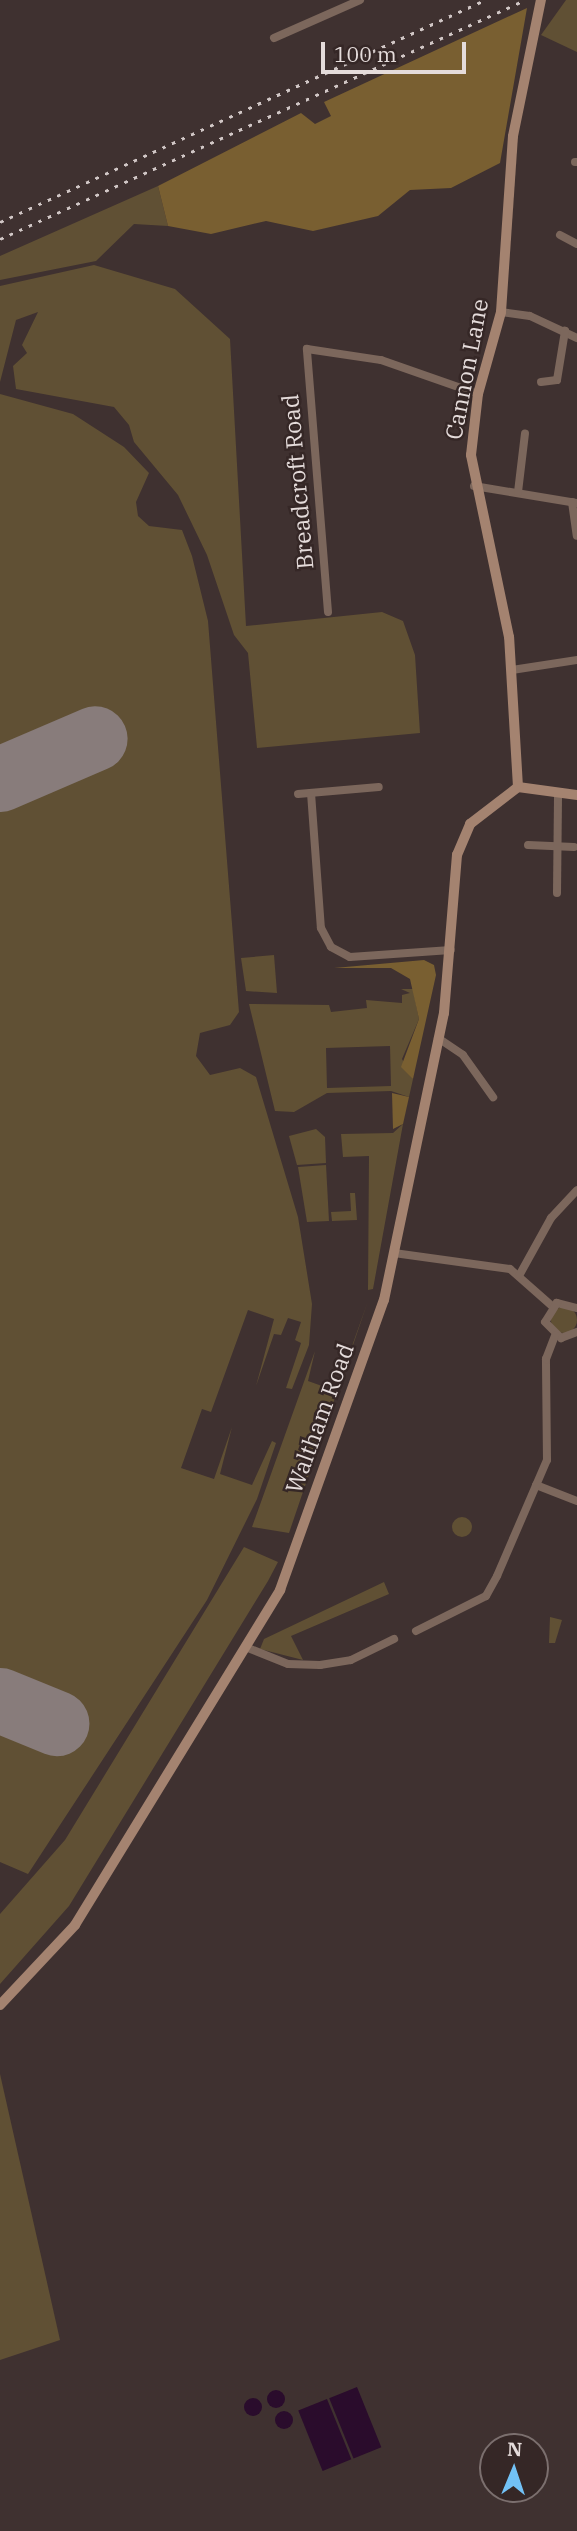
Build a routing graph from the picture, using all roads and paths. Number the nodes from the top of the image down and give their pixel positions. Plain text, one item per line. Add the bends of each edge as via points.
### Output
1 (360, 0) edge
2 (541, 0) edge
3 (274, 38) dead end
4 (560, 235) dead end
5 (577, 244) edge
6 (501, 312) junction
7 (565, 331) junction
8 (577, 338) edge
9 (541, 382) dead end
10 (478, 394) junction
11 (525, 433) dead end
12 (474, 486) junction
13 (518, 492) junction
14 (575, 502) edge
15 (577, 536) edge
16 (328, 612) dead end
17 (577, 660) edge
18 (512, 670) junction
19 (379, 787) dead end
20 (517, 787) junction
21 (558, 792) junction
22 (311, 793) junction
23 (298, 794) dead end
24 (577, 795) edge
25 (528, 845) dead end
26 (557, 845) junction
27 (574, 847) dead end
28 (557, 892) dead end
29 (451, 950) junction
30 (438, 1038) junction
31 (493, 1097) dead end
32 (576, 1195) edge
33 (394, 1253) junction
34 (520, 1274) junction
35 (552, 1306) junction
36 (577, 1308) edge
37 (577, 1332) edge
38 (555, 1336) junction
39 (536, 1485) junction
40 (577, 1501) edge
41 (416, 1631) dead end
42 (394, 1639) dead end
43 (248, 1648) junction
44 (0, 2005) edge

1 - 3 street
2 - 6 street, Cannon Lane via 513,136
4 - 5 street
6 - 7 street
6 - 10 street, Cannon Lane
7 - 8 street
7 - 9 street via 557,380
10 - 12 street, Cannon Lane
10 - 16 street, Breadcroft Road via 381,360 307,349
11 - 13 street
12 - 13 street
12 - 18 street, Cannon Lane
13 - 14 street
14 - 15 street
17 - 18 street
18 - 20 street, Cannon Lane
19 - 22 street
20 - 21 street
20 - 29 street, Waltham Road via 470,824 457,855
21 - 24 street
21 - 26 street
22 - 23 street
22 - 29 street via 321,928 331,947 351,957
25 - 26 street
26 - 27 street
26 - 28 street
29 - 30 street, Waltham Road
30 - 31 street via 463,1055
30 - 33 street, Waltham Road
32 - 34 street via 551,1218
33 - 34 street
33 - 43 street, Waltham Road via 384,1300 280,1590
34 - 35 street
35 - 36 street via 563,1302
35 - 38 street via 545,1322
37 - 38 street
38 - 39 street via 545,1359 551,1446
39 - 40 street
39 - 41 street via 485,1596
42 - 43 street via 351,1660 320,1665 288,1664
43 - 44 street, Waltham Road via 75,1925

